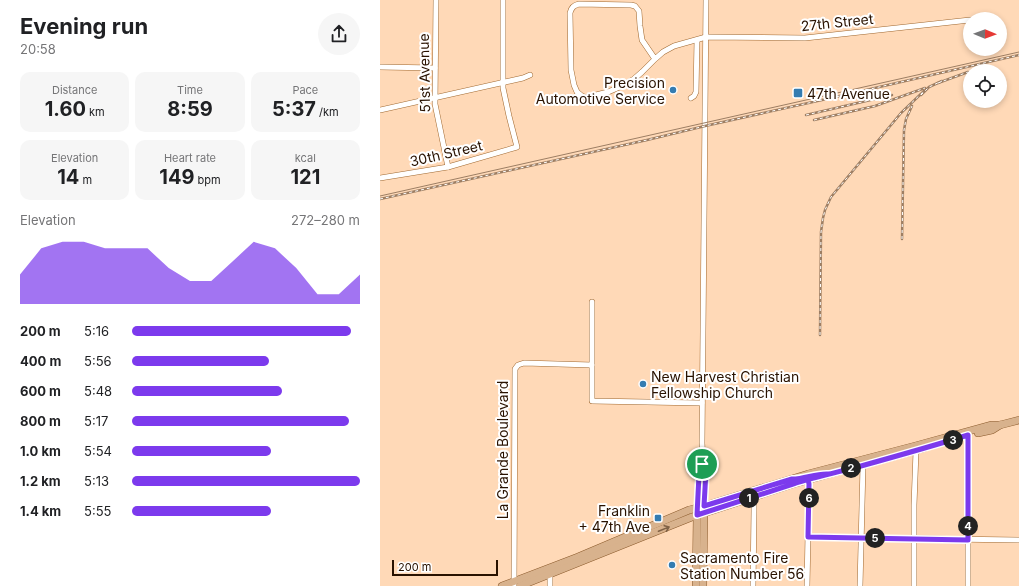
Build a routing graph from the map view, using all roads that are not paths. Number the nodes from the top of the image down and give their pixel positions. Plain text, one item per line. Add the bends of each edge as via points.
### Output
1 (436, 0) edge
2 (503, 0) edge
3 (706, 0) edge
4 (963, 21) edge
5 (706, 37) junction
6 (697, 40) junction
7 (655, 59) junction
8 (380, 67) edge
9 (434, 68) junction
10 (530, 75) dead end
11 (502, 83) junction
12 (434, 98) junction
13 (691, 98) dead end
14 (380, 110) edge
15 (448, 167) junction
16 (380, 178) edge
17 (592, 302) dead end
18 (592, 365) junction
19 (702, 403) junction
20 (1019, 420) edge
21 (1000, 425) junction
22 (968, 435) junction
23 (916, 451) junction
24 (863, 465) junction
25 (829, 474) junction
26 (792, 479) junction
27 (808, 479) junction
28 (764, 493) junction
29 (753, 497) junction
30 (701, 510) junction
31 (808, 537) junction
32 (860, 538) junction
33 (914, 539) junction
34 (968, 540) junction
35 (1019, 540) edge
36 (550, 575) junction
37 (514, 584) edge
38 (502, 586) edge
39 (520, 586) edge
40 (550, 586) edge
41 (696, 586) edge
42 (703, 586) edge
43 (753, 586) edge
44 (808, 586) edge
45 (860, 586) edge
46 (914, 586) edge
47 (968, 586) edge

1 - 9 street, 51st Avenue
2 - 11 street
3 - 5 street
4 - 5 street, 27th Street via 805,38
5 - 6 street, 27th Street
5 - 19 street
6 - 7 street, 27th Street via 669,48
6 - 13 street via 696,92
7 - 7 street, 27th Street via 634,79 622,86 608,92 582,96 574,85 571,70 572,8 579,4 636,6 639,11 642,40
8 - 9 street
9 - 12 street, 51st Avenue
10 - 11 street
11 - 12 street
11 - 15 street, 30th Street via 517,147
12 - 14 street
12 - 15 street, 51st Avenue
15 - 16 street, 30th Street
17 - 18 street
18 - 19 street via 592,401
18 - 37 street, La Grande Boulevard via 522,363 515,369
19 - 30 street via 702,464 706,471
20 - 21 main road
21 - 22 main road via 992,430
21 - 26 main road via 991,425
22 - 23 main road
22 - 34 street
23 - 24 main road
23 - 33 street
24 - 25 main road
24 - 32 street
25 - 26 main road via 820,473
25 - 27 main road
26 - 28 main road
26 - 30 main road
27 - 28 main road
27 - 31 street
28 - 29 main road
29 - 30 main road
29 - 43 street
36 -> 30 main road
30 - 37 main road via 689,510
30 - 41 main road
30 - 42 main road
31 - 32 street
31 - 44 street
32 - 33 street
32 - 45 street
33 - 34 street
33 - 46 street
34 - 35 street
34 - 47 street
36 - 39 main road
36 - 40 street
37 - 38 main road

